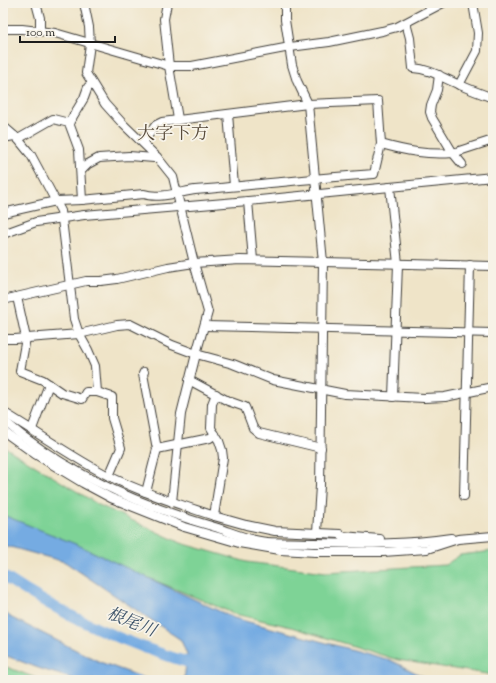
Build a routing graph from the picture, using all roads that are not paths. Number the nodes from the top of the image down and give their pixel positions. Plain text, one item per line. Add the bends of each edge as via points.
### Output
1 (36, 3) edge
2 (84, 3) edge
3 (167, 3) edge
4 (285, 3) edge
5 (442, 3) edge
6 (473, 3) edge
7 (406, 22) junction
8 (3, 29) edge
9 (40, 31) junction
10 (90, 44) junction
11 (290, 47) junction
12 (170, 66) junction
13 (439, 75) junction
14 (92, 84) junction
15 (459, 85) junction
16 (493, 98) edge
17 (308, 104) junction
18 (228, 114) junction
19 (178, 119) junction
20 (69, 123) junction
21 (3, 126) edge
22 (16, 137) junction
23 (3, 138) edge
24 (493, 140) edge
25 (143, 142) junction
26 (380, 144) junction
27 (453, 153) junction
28 (157, 157) junction
29 (462, 164) dead end
30 (81, 171) junction
31 (493, 177) edge
32 (315, 178) junction
33 (234, 186) junction
34 (390, 187) junction
35 (177, 193) junction
36 (317, 193) junction
37 (82, 200) junction
38 (56, 201) junction
39 (248, 201) junction
40 (180, 206) junction
41 (3, 213) edge
42 (62, 219) junction
43 (3, 234) edge
44 (254, 260) junction
45 (323, 262) junction
46 (194, 263) junction
47 (398, 264) junction
48 (470, 265) junction
49 (493, 266) edge
50 (70, 284) junction
51 (17, 296) junction
52 (3, 300) edge
53 (205, 326) junction
54 (322, 329) junction
55 (395, 331) junction
56 (468, 333) junction
57 (493, 333) edge
58 (79, 334) junction
59 (26, 338) junction
60 (3, 339) edge
61 (196, 354) junction
62 (144, 372) dead end
63 (190, 380) junction
64 (49, 384) junction
65 (493, 387) edge
66 (320, 390) junction
67 (97, 392) junction
68 (467, 392) junction
69 (216, 394) junction
70 (394, 397) junction
71 (3, 412) edge
72 (3, 420) edge
73 (32, 429) junction
74 (3, 431) edge
75 (215, 434) junction
76 (178, 445) junction
77 (321, 448) junction
78 (157, 449) junction
79 (109, 476) junction
80 (146, 492) junction
81 (464, 496) dead end
82 (172, 502) junction
83 (214, 516) junction
84 (317, 532) junction
85 (493, 536) edge
86 (458, 539) junction
87 (396, 543) junction

1 - 9 street
2 - 10 street
3 - 12 street via 164,19
4 - 11 street
5 - 7 street
6 - 15 street via 478,33 477,51
7 - 11 street via 382,31
7 - 13 street via 413,68 422,68
8 - 9 street
9 - 10 street
10 - 12 street
10 - 14 street via 86,73
11 - 12 street via 192,66
11 - 17 street via 296,81
12 - 19 street
13 - 15 street
13 - 27 street via 430,112
14 - 20 street
14 - 25 street via 105,104
15 - 16 street
17 - 18 street
17 - 26 street via 378,101
17 - 32 street
18 - 19 street
18 - 33 street
19 - 25 street via 156,125
20 - 22 street via 53,119
20 - 30 street via 80,150
21 - 22 street
22 - 23 street
22 - 38 street via 31,154
24 - 27 street
25 - 28 street
26 - 27 street via 407,152
26 - 32 street via 374,174
27 - 29 street
28 - 30 street via 99,158
28 - 35 street via 173,176
30 - 37 street
31 - 34 street
32 - 33 street
32 - 36 street
33 - 35 street
34 - 36 street
34 - 47 street
35 - 37 street
35 - 40 street
36 - 39 street
36 - 45 street
37 - 38 street
38 - 41 street
38 - 42 street
39 - 40 street
39 - 44 street
40 - 42 street
40 - 46 street
42 - 43 street via 36,222
42 - 50 street
44 - 45 street
44 - 46 street
45 - 47 street
45 - 54 street
46 - 50 street via 117,279 86,280
46 - 53 street via 208,312
47 - 48 street
47 - 55 street
48 - 49 street
48 - 56 street
50 - 51 street
50 - 58 street via 74,318
51 - 52 street
51 - 59 street
53 - 54 street
53 - 61 street
54 - 55 street
54 - 66 street
55 - 56 street
55 - 70 street
56 - 57 street
56 - 68 street
58 - 59 street
58 - 61 street via 130,324
58 - 67 street via 95,366
59 - 60 street
59 - 64 street via 20,371
61 - 63 street
61 - 66 street via 233,364 273,380
62 - 78 street
63 - 69 street
63 - 76 street via 181,414
64 - 67 street via 62,393 82,399 86,392
64 - 73 street
65 - 68 street
66 - 70 street
66 - 77 street
67 - 79 street via 112,397 112,418 121,448
68 - 70 street via 424,398
68 - 81 street
69 - 75 street via 212,404 211,420 211,428
69 - 77 street via 245,408 253,428 259,433
71 - 73 street
72 - 87 street via 45,452 75,470 115,490 212,527 266,542
73 - 79 street
74 - 86 street via 35,454 111,498 184,527 239,543 280,550 383,552 427,549
75 - 76 street via 210,438
75 - 83 street via 224,458
76 - 78 street
76 - 82 street
77 - 84 street
78 - 80 street
79 - 80 street
80 - 82 street
82 - 83 street
83 - 84 street via 275,531
84 - 87 street via 392,540
85 - 86 street
86 - 87 street

